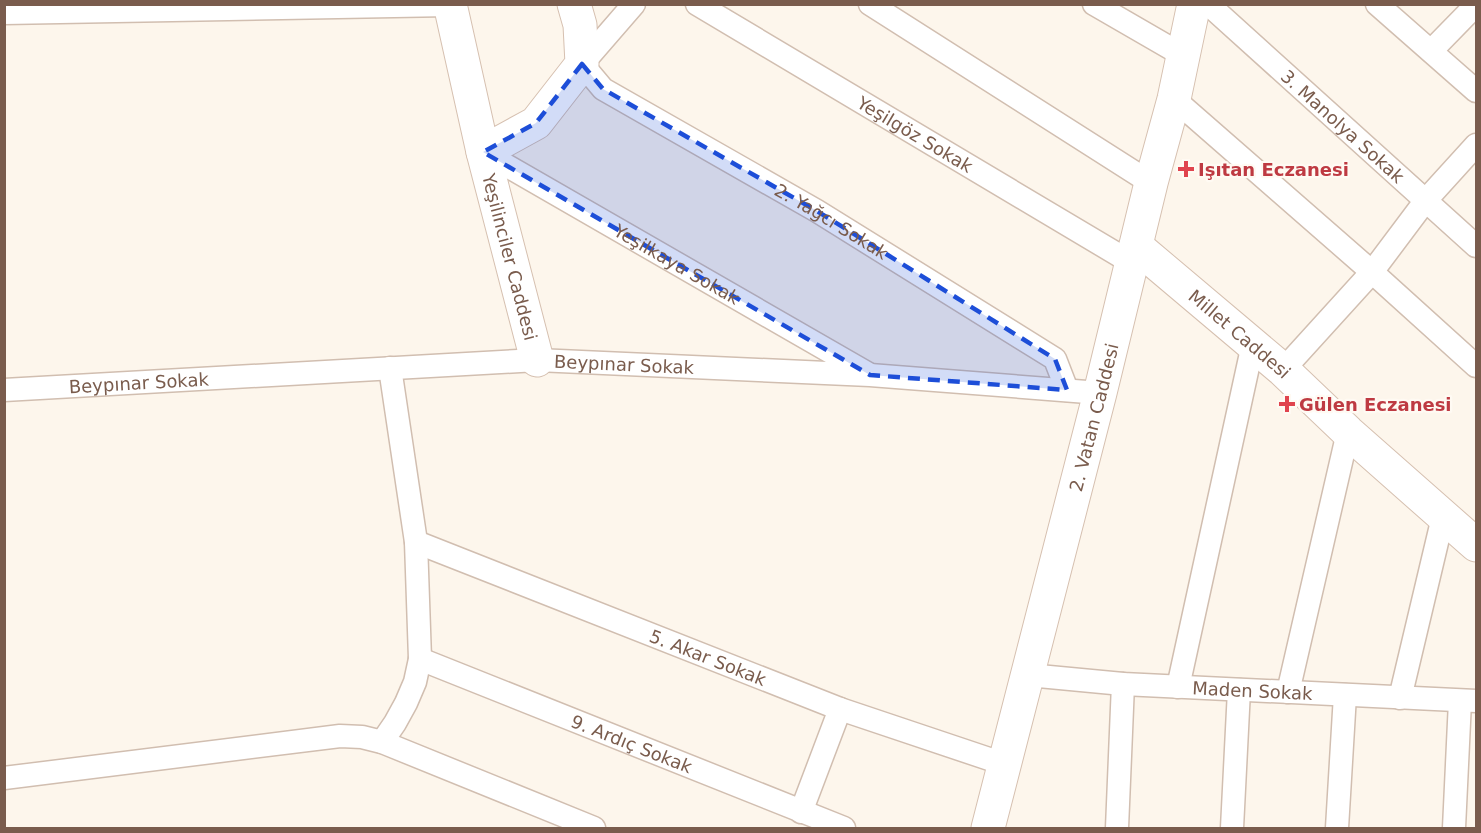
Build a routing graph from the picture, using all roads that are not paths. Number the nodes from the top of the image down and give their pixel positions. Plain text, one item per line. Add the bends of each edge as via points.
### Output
1 (574, 4) edge
2 (634, 4) edge
3 (697, 4) edge
4 (870, 4) edge
5 (1094, 4) edge
6 (1194, 4) edge
7 (1208, 4) edge
8 (1377, 4) edge
9 (450, 5) edge
10 (1476, 5) edge
11 (4, 13) edge
12 (1431, 51) junction
13 (1184, 56) junction
14 (582, 64) junction
15 (1476, 91) edge
16 (1173, 99) junction
17 (1476, 146) edge
18 (483, 152) junction
19 (1151, 183) junction
20 (1426, 200) junction
21 (1476, 246) edge
22 (1134, 255) junction
23 (1372, 272) junction
24 (1253, 344) junction
25 (537, 360) junction
26 (1476, 366) edge
27 (390, 368) junction
28 (1284, 370) junction
29 (870, 375) junction
30 (4, 390) edge
31 (1067, 390) junction
32 (1100, 393) junction
33 (1348, 432) junction
34 (1443, 517) junction
35 (416, 542) junction
36 (1476, 545) edge
37 (420, 659) junction
38 (1028, 675) junction
39 (1124, 684) junction
40 (1178, 687) junction
41 (1239, 690) junction
42 (1288, 692) junction
43 (1345, 695) junction
44 (1400, 698) junction
45 (1468, 701) edge
46 (840, 709) junction
47 (382, 742) junction
48 (1004, 764) junction
49 (4, 778) edge
50 (801, 812) junction
51 (594, 828) edge
52 (844, 828) edge
53 (988, 828) edge
54 (1117, 828) edge
55 (1232, 828) edge
56 (1337, 828) edge
57 (1454, 828) edge

1 - 14 main road via 580,25
2 - 14 street
3 - 22 street, Yeşilgöz Sokak
4 - 19 street
5 - 13 street
6 - 13 main road, 2. Vatan Caddesi
7 - 20 street, 3. Manolya Sokak
8 - 12 street
9 - 11 street
9 - 18 main road, Yeşilinciler Caddesi
10 - 12 street
12 - 15 street
13 - 16 main road, 2. Vatan Caddesi
14 - 18 main road, Yeşilinciler Caddesi via 536,123
14 - 31 street, 2. Yağcı Sokak via 603,89 817,211 1055,359
16 - 19 main road, 2. Vatan Caddesi
16 - 23 street
17 - 20 street
18 - 25 main road, Yeşilinciler Caddesi
18 - 29 street, Yeşilkaya Sokak
19 - 22 main road, 2. Vatan Caddesi
20 - 21 street, 3. Manolya Sokak
20 - 23 street
22 - 24 main road, Millet Caddesi
22 - 32 main road, 2. Vatan Caddesi
23 - 26 street
23 - 28 street
24 - 28 main road, Millet Caddesi
24 - 40 street
25 - 27 street, Beypınar Sokak
25 - 29 street, Beypınar Sokak
27 - 30 street, Beypınar Sokak
27 - 35 street
28 - 33 main road, Millet Caddesi
29 - 31 street, Beypınar Sokak
31 - 32 street, Beypınar Sokak
32 - 38 main road, 2. Vatan Caddesi
33 - 34 main road, Millet Caddesi
33 - 42 street
34 - 36 main road, Millet Caddesi
34 - 44 street
35 - 37 street
35 - 46 street, 5. Akar Sokak
37 - 47 street via 406,703
37 - 50 street, 9. Ardıç Sokak
38 - 39 street, Maden Sokak
38 - 48 main road, 2. Vatan Caddesi
39 - 40 street, Maden Sokak
39 - 54 street
40 - 41 street, Maden Sokak
41 - 42 street, Maden Sokak
41 - 55 street
42 - 43 street, Maden Sokak
43 - 44 street, Maden Sokak
43 - 56 street
44 - 45 street, Maden Sokak
45 - 57 street
46 - 48 street, 5. Akar Sokak
46 - 50 street
47 - 49 street via 340,736
47 - 51 street
48 - 53 main road, 2. Vatan Caddesi
50 - 52 street, 9. Ardıç Sokak

